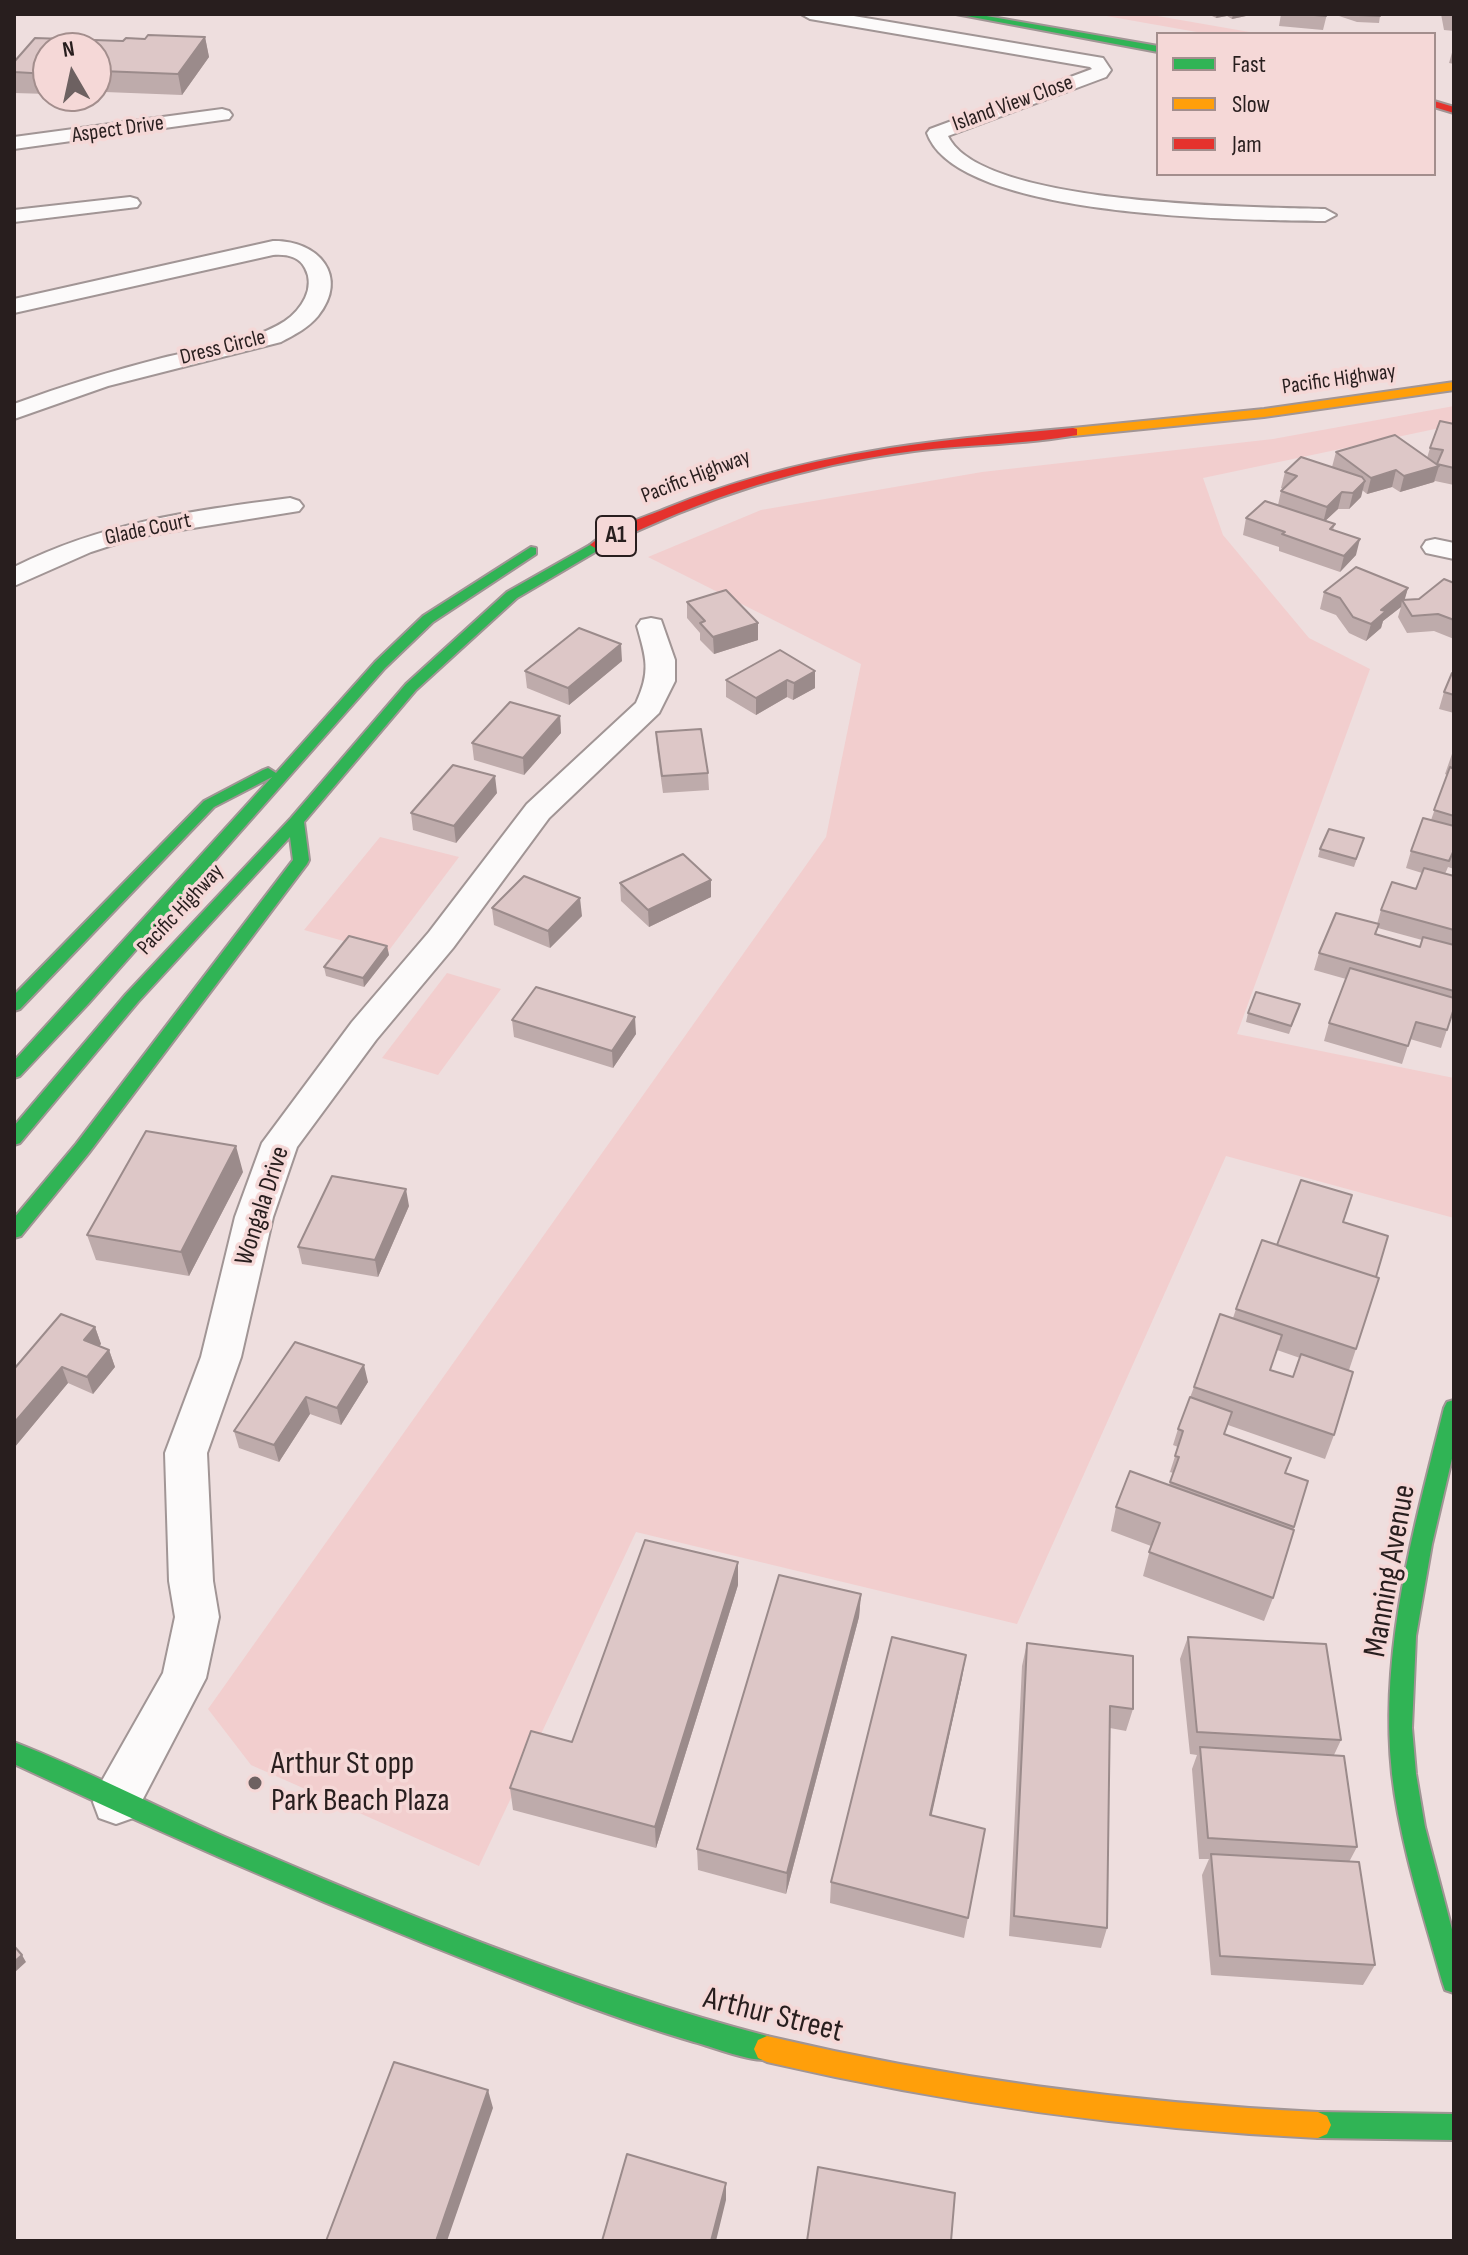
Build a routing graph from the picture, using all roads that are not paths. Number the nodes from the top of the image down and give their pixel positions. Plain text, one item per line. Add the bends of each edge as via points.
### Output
1 (810, 14) edge
2 (960, 14) edge
3 (1039, 14) edge
4 (1156, 36) edge
5 (1156, 49) edge
6 (222, 115) dead end
7 (14, 143) edge
8 (130, 203) dead end
9 (1325, 215) dead end
10 (14, 216) edge
11 (14, 306) edge
12 (1454, 386) edge
13 (14, 412) edge
14 (290, 506) dead end
15 (546, 542) dead end
16 (14, 578) edge
17 (651, 626) dead end
18 (292, 761) junction
19 (296, 821) junction
20 (14, 1005) edge
21 (14, 1072) edge
22 (14, 1138) edge
23 (14, 1231) edge
24 (1454, 1408) edge
25 (14, 1753) edge
26 (29, 1779) dead end
27 (116, 1802) junction
28 (1454, 1981) edge
29 (1454, 2127) edge

1 - 9 street, Island View Close via 1086,59 1100,66 1099,73 937,133 940,144 966,163 1018,188 1083,201 1236,214
2 - 5 main road
3 - 4 main road
6 - 7 street, Aspect Drive
8 - 10 street
11 - 13 street, Dress Circle via 254,250 291,249 311,259 319,273 315,303 293,327 273,337 100,381
12 - 19 main road, Pacific Highway / A1 via 1249,417 865,455 768,476 697,501 599,544 512,595 411,687
14 - 16 street, Glade Court via 116,535
15 - 18 main road, Pacific Highway via 428,619
17 - 27 street, Wongala Drive via 661,681 649,707 538,811 280,1143 254,1217 221,1357 186,1453 197,1617 184,1678
18 - 20 main road via 209,804
18 - 21 main road, Pacific Highway
19 - 22 main road, Pacific Highway / A1 via 132,998
19 - 23 main road via 301,860
24 - 28 main road, Manning Avenue via 1411,1594 1401,1746 1411,1812
25 - 27 main road, Arthur Street
26 - 27 main road, Arthur Street
27 - 29 main road, Arthur Street via 559,1985 733,2040 965,2092 1146,2115 1323,2126

